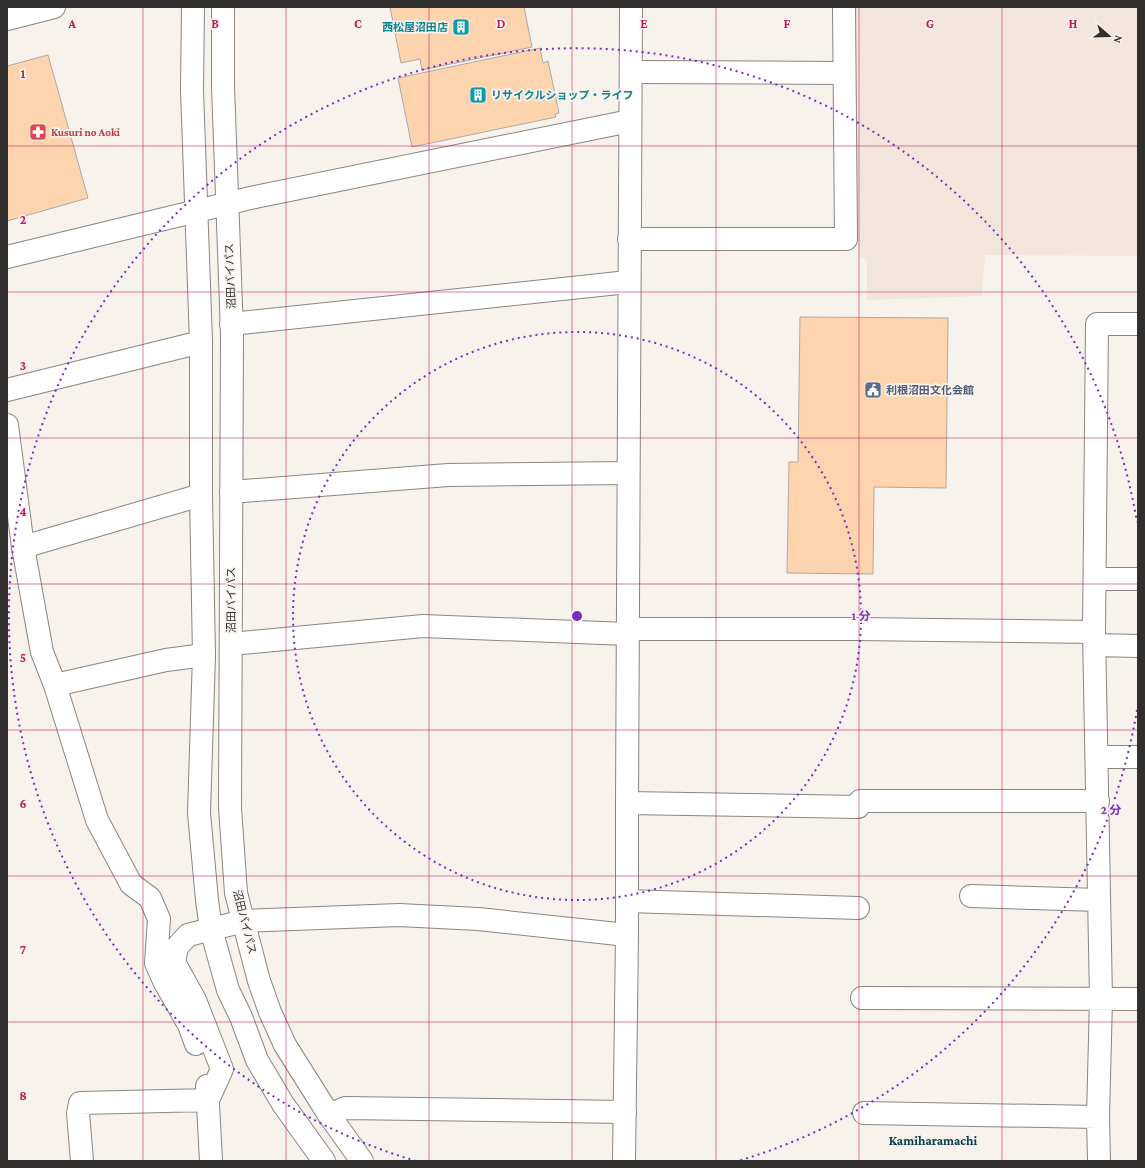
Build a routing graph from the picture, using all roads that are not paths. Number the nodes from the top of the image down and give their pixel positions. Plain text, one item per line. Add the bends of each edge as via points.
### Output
1 (54, 7) edge
2 (193, 7) edge
3 (223, 7) edge
4 (631, 7) edge
5 (844, 7) edge
6 (7, 19) edge
7 (631, 72) junction
8 (844, 73) junction
9 (630, 120) junction
10 (227, 204) junction
11 (196, 211) junction
12 (629, 239) junction
13 (7, 258) edge
14 (628, 282) junction
15 (231, 324) junction
16 (1138, 324) edge
17 (201, 342) junction
18 (7, 390) edge
19 (7, 425) edge
20 (628, 473) junction
21 (231, 492) junction
22 (201, 495) junction
23 (23, 547) junction
24 (1095, 579) junction
25 (1138, 579) edge
26 (628, 632) junction
27 (1094, 639) junction
28 (231, 644) junction
29 (1138, 646) edge
30 (204, 654) junction
31 (55, 685) junction
32 (1097, 757) junction
33 (1138, 757) edge
34 (1098, 801) junction
35 (626, 803) junction
36 (971, 896) dead end
37 (1099, 900) junction
38 (627, 901) junction
39 (858, 908) dead end
40 (244, 921) junction
41 (211, 928) junction
42 (627, 935) junction
43 (862, 998) dead end
44 (1101, 999) junction
45 (1138, 999) edge
46 (208, 1100) junction
47 (625, 1112) junction
48 (864, 1113) dead end
49 (329, 1115) junction
50 (1098, 1118) junction
51 (82, 1161) edge
52 (211, 1161) edge
53 (324, 1161) edge
54 (362, 1161) edge
55 (624, 1161) edge
56 (1099, 1161) edge

1 - 6 street
2 - 11 street via 192,90
3 - 10 street, 沼田バイパス
4 - 7 street
5 - 8 street
7 - 8 street
7 - 9 street
8 - 12 street via 846,239
9 - 10 street
9 - 12 street
10 - 11 street
10 - 15 street, 沼田バイパス
11 - 13 street
11 - 17 street
12 - 14 street
14 - 15 street
14 - 20 street
15 - 21 street, 沼田バイパス
16 - 24 street via 1097,324
17 - 18 street
17 - 22 street
19 - 23 street
20 - 21 street via 448,474
20 - 26 street
21 - 28 street, 沼田バイパス
22 - 23 street
22 - 30 street
23 - 31 street via 42,652
24 - 25 street
24 - 27 street
26 - 27 street via 856,630
26 - 28 street via 423,626
26 - 35 street
27 - 29 street
27 - 32 street
28 - 40 street, 沼田バイパス via 230,808 236,893
30 - 31 street
30 - 41 street via 199,813
31 - 46 street via 97,820 131,884 150,898 159,919 156,963 189,1025 204,1066
32 - 33 street
32 - 34 street
34 - 35 street
34 - 37 street
35 - 38 street
36 - 37 street
37 - 44 street
38 - 39 street
38 - 42 street
40 - 41 street
40 - 42 street via 399,915 478,919
40 - 49 street, 沼田バイパス via 259,981 270,1012 285,1045
41 - 46 street via 188,935 177,947 174,962 195,1000 222,1069
41 - 53 street via 228,990 257,1060 283,1104
42 - 47 street
43 - 44 street
44 - 45 street
44 - 50 street
46 - 51 street via 80,1103 78,1114
46 - 52 street
47 - 49 street via 345,1108
47 - 55 street
48 - 50 street
49 - 54 street, 沼田バイパス
50 - 56 street

